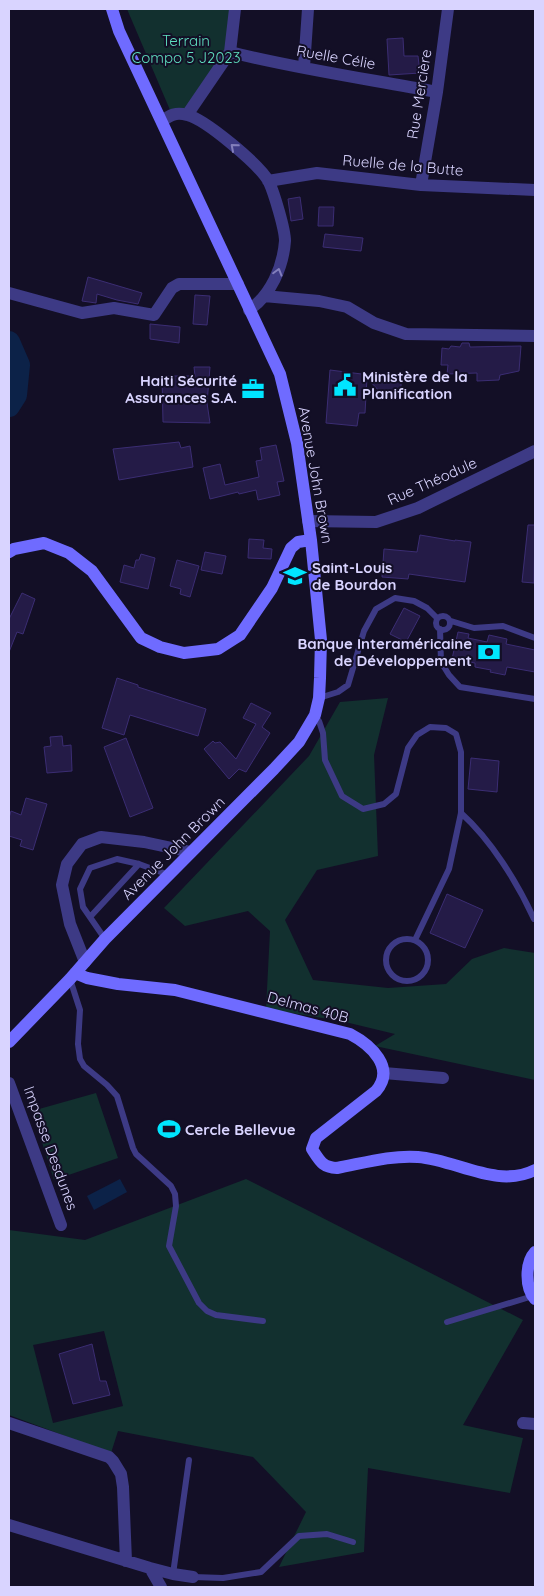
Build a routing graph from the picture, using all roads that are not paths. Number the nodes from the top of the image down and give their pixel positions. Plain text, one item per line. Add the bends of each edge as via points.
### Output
1 (112, 9) edge
2 (235, 9) edge
3 (308, 9) edge
4 (448, 9) edge
5 (230, 52) junction
6 (304, 67) junction
7 (437, 92) junction
8 (187, 115) junction
9 (162, 121) junction
10 (268, 181) junction
11 (421, 185) junction
12 (535, 190) edge
13 (238, 284) junction
14 (9, 293) edge
15 (264, 296) junction
16 (249, 310) junction
17 (535, 336) edge
18 (535, 451) edge
19 (308, 521) junction
20 (311, 540) junction
21 (9, 552) edge
22 (437, 618) junction
23 (451, 621) junction
24 (440, 629) junction
25 (535, 638) edge
26 (318, 698) junction
27 (535, 699) edge
28 (315, 715) junction
29 (460, 813) junction
30 (192, 852) junction
31 (139, 864) junction
32 (169, 876) junction
33 (90, 917) junction
34 (534, 919) dead end
35 (105, 940) junction
36 (414, 940) junction
37 (84, 962) junction
38 (73, 976) junction
39 (9, 1042) edge
40 (384, 1073) junction
41 (443, 1078) dead end
42 (9, 1083) edge
43 (535, 1170) edge
44 (61, 1225) dead end
45 (535, 1252) edge
46 (534, 1298) edge
47 (263, 1321) dead end
48 (447, 1322) dead end
49 (9, 1422) edge
50 (189, 1460) dead end
51 (9, 1526) edge
52 (353, 1542) dead end
53 (126, 1561) junction
54 (150, 1568) junction
55 (173, 1574) junction
56 (193, 1577) joint
57 (160, 1587) edge
58 (184, 1587) edge

1 - 9 main road, Avenue John Brown
2 - 5 street
3 - 6 street
4 - 7 street, Rue Mercière
5 - 6 street, Ruelle Célie
5 - 8 street
6 - 7 street, Ruelle Célie
7 - 11 street, Rue Mercière
8 - 9 street via 173,114
10 -> 8 street via 234,146 206,124
9 - 13 main road, Avenue John Brown
10 - 11 street, Ruelle de la Butte via 317,173
15 -> 10 street via 275,281 285,239
11 - 12 street, Ruelle de la Butte
13 - 14 street via 179,284 172,288 154,316 114,308 82,313
13 - 16 main road, Avenue John Brown
15 - 16 street
15 - 17 street via 347,307 374,323 406,334
16 - 19 main road, Avenue John Brown via 280,374 297,443
18 - 19 street, Rue Théodule via 418,508 376,522
19 - 20 main road, Avenue John Brown
20 - 21 main road via 298,542 291,548 272,588 240,634 218,649 184,653 141,638 92,571 69,553 44,543
20 - 26 main road, Avenue John Brown via 321,640
22 - 23 lane via 447,616
22 - 24 lane
22 - 26 lane via 414,601 395,598 376,609 364,631 348,685
23 - 24 lane via 449,628
23 - 25 lane via 474,628 503,626
24 - 27 lane via 441,662 460,687
26 - 28 main road, Avenue John Brown
28 - 29 lane via 323,733 325,760 342,796 363,809 384,804 396,794 408,748 418,735 430,727 446,728 456,734 461,752
28 - 30 main road, Avenue John Brown via 299,742
29 - 34 lane via 488,842 522,894
29 - 36 lane via 449,869
30 - 32 main road, Avenue John Brown
30 - 37 street via 101,837 82,844 68,864 62,885 70,924
31 - 32 lane
31 - 33 lane
31 - 33 lane via 117,859 90,868 80,889 83,907
32 - 35 main road, Avenue John Brown
33 - 35 lane
35 - 37 main road, Avenue John Brown
36 - 36 lane via 428,954 428,966 418,978 402,981 388,970 389,948 398,941
37 - 38 main road, Avenue John Brown
38 - 39 main road, Avenue John Brown
38 - 40 main road, Delmas 40B via 175,990 350,1034 362,1040 374,1053
38 - 47 lane via 80,1010 80,1059 117,1096 132,1148 171,1186 175,1194 169,1246 199,1303 207,1312 216,1315
40 - 41 street
40 - 43 main road via 383,1084 376,1091 316,1138 312,1149 328,1167 416,1157 489,1175 515,1176
42 - 44 street, Impasse Desdunes
45 - 46 main road via 528,1271 528,1286
46 - 48 lane
49 - 53 street via 113,1461 121,1474 123,1487
50 - 55 lane
51 - 53 street
52 - 56 lane via 327,1534 299,1536 261,1572 223,1578
53 - 54 street
54 - 55 street
54 - 57 street
55 - 56 street
55 - 58 street

